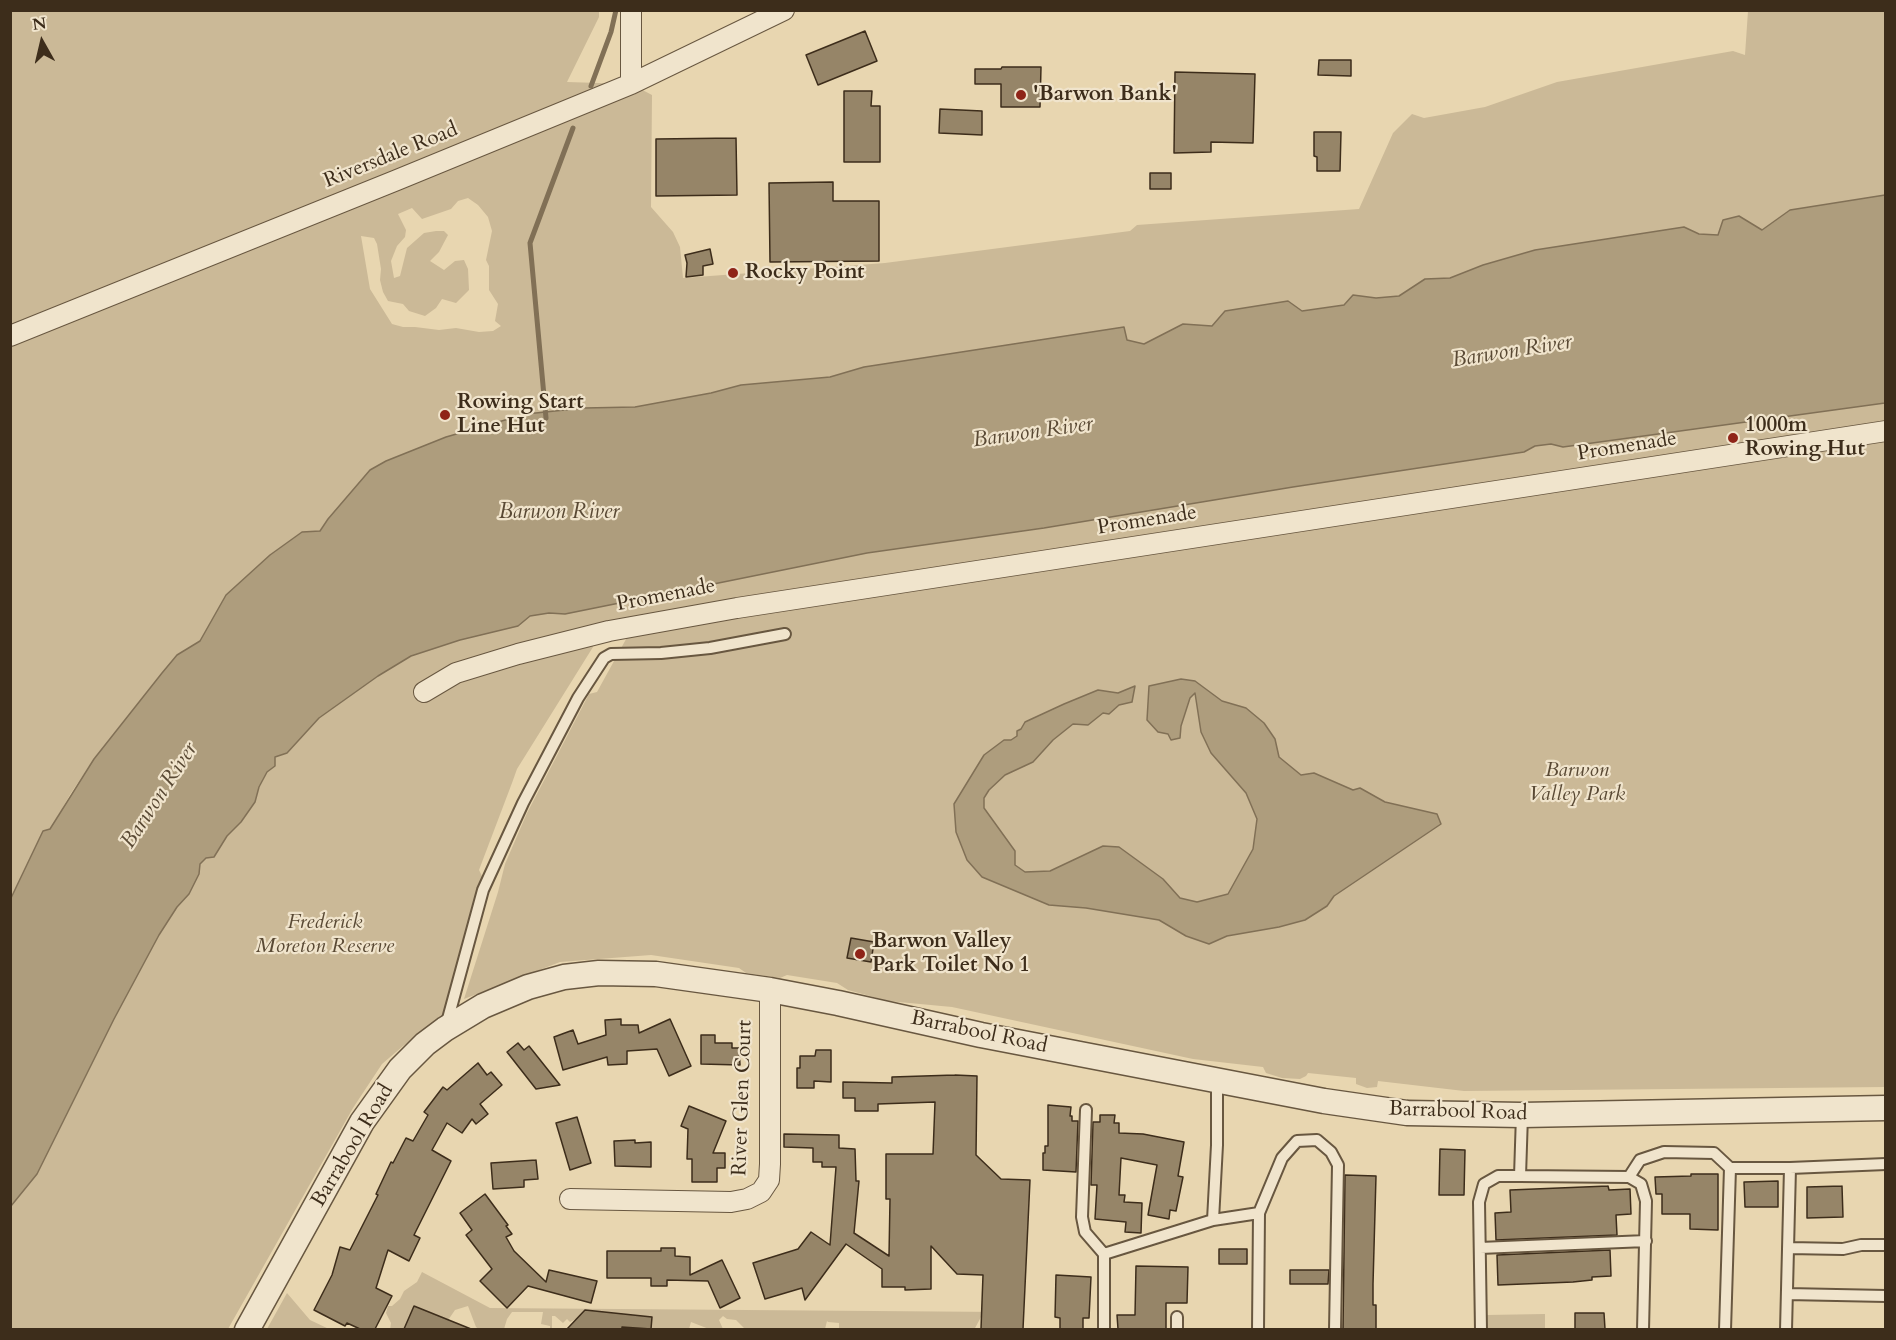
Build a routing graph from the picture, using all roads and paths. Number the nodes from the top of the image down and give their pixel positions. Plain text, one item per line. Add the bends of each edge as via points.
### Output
1 (631, 10) edge
2 (784, 10) edge
3 (630, 84) junction
4 (10, 336) edge
5 (1886, 431) edge
6 (785, 634) dead end
7 (424, 692) dead end
8 (770, 990) junction
9 (445, 1029) junction
10 (1217, 1080) junction
11 (1886, 1108) edge
12 (1086, 1110) dead end
13 (1522, 1115) junction
14 (1886, 1164) edge
15 (1730, 1168) junction
16 (1790, 1168) junction
17 (1520, 1176) junction
18 (1629, 1178) junction
19 (570, 1199) dead end
20 (1259, 1213) junction
21 (1213, 1220) junction
22 (1646, 1241) junction
23 (1886, 1245) edge
24 (1480, 1248) junction
25 (1789, 1248) junction
26 (1104, 1254) junction
27 (1787, 1294) junction
28 (1886, 1296) edge
29 (1177, 1317) dead end
30 (247, 1329) edge
31 (1104, 1329) edge
32 (1177, 1329) edge
33 (1258, 1329) edge
34 (1335, 1329) edge
35 (1481, 1329) edge
36 (1643, 1329) edge
37 (1725, 1329) edge
38 (1786, 1329) edge

1 - 3 street
2 - 3 street, Riversdale Road
3 - 4 street, Riversdale Road
5 - 7 street, Promenade via 737,608 609,631 518,654 456,673
6 - 9 lane via 710,648 611,654 604,658 578,698 523,803 483,890
8 - 9 street, Barrabool Road via 656,974 564,977 483,1006
8 - 10 street, Barrabool Road
8 - 19 street, River Glen Court via 769,1180 761,1192 731,1202
9 - 30 street, Barrabool Road via 400,1069 362,1122
10 - 13 street, Barrabool Road via 1407,1113
10 - 21 lane
11 - 13 street, Barrabool Road
12 - 26 lane via 1082,1217 1085,1232
13 - 17 lane
14 - 16 lane
15 - 16 lane
15 - 18 lane via 1714,1153 1664,1152 1640,1160
15 - 37 lane
16 - 25 lane
17 - 18 lane
17 - 24 lane via 1498,1176 1484,1184 1479,1202
18 - 22 lane via 1641,1184 1646,1201
20 - 21 lane
20 - 33 lane
20 - 34 lane via 1282,1158 1297,1141 1317,1140 1331,1152 1338,1165
21 - 26 lane
22 - 24 lane
22 - 36 lane
23 - 25 lane
24 - 35 lane
25 - 27 lane
26 - 31 lane
27 - 28 lane
27 - 38 lane
29 - 32 lane

